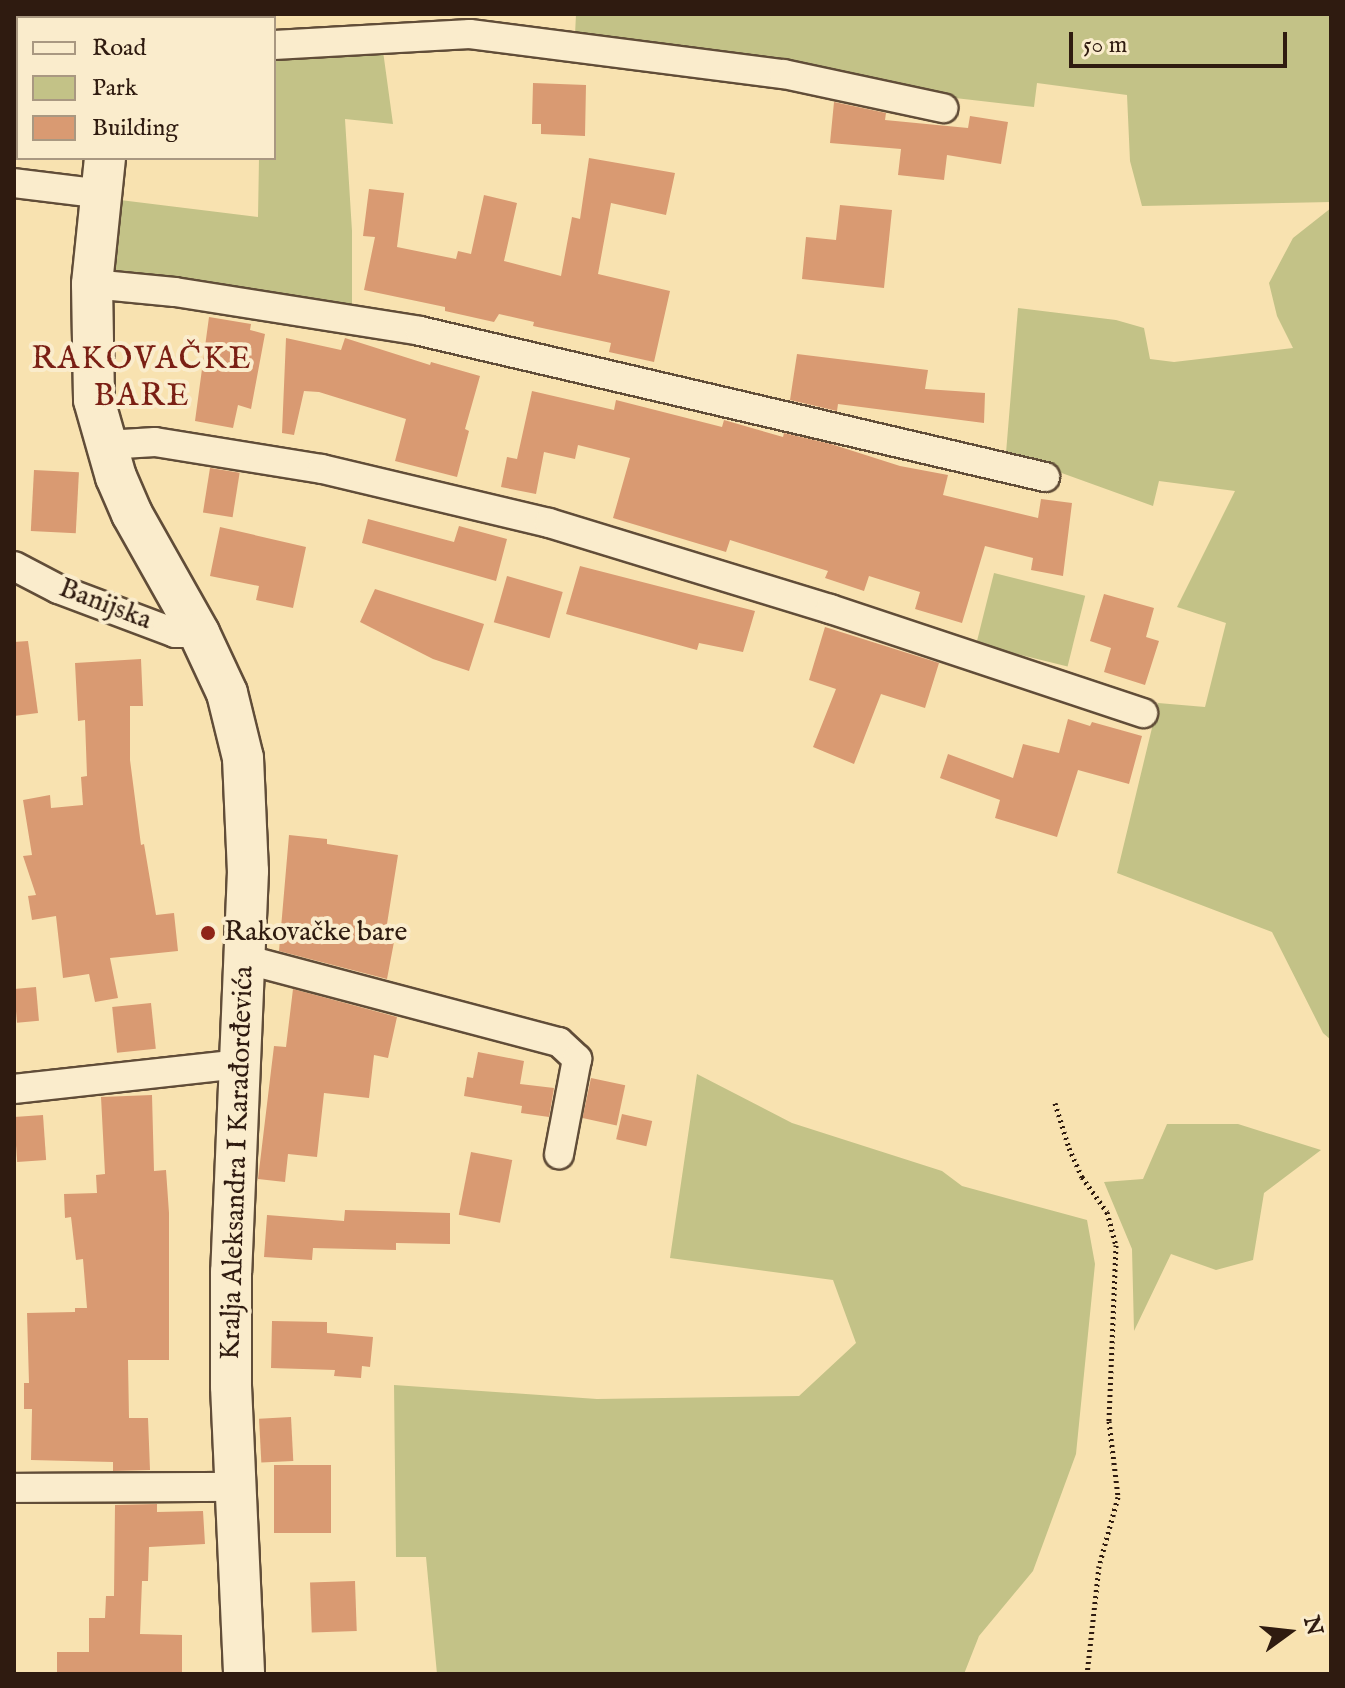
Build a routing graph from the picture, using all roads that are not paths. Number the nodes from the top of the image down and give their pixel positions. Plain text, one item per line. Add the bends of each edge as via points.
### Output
1 (276, 45) edge
2 (943, 108) dead end
3 (104, 176) edge
4 (14, 183) edge
5 (92, 284) junction
6 (106, 445) junction
7 (1045, 477) dead end
8 (14, 566) edge
9 (199, 633) junction
10 (1143, 713) dead end
11 (244, 959) junction
12 (241, 1064) junction
13 (14, 1089) edge
14 (559, 1154) dead end
15 (238, 1487) junction
16 (14, 1488) edge
17 (244, 1674) edge

1 - 2 street via 470,34 784,74
3 - 4 street
3 - 5 street, Kralja Aleksandra I Karađorđevića
5 - 6 street, Kralja Aleksandra I Karađorđevića via 94,400
5 - 7 street via 190,294 420,331
6 - 9 street, Kralja Aleksandra I Karađorđevića via 132,514
6 - 10 street via 155,442 322,469 549,523
8 - 9 street, Banijska via 58,589 175,633
9 - 11 street, Kralja Aleksandra I Karađorđevića via 234,713 243,758 248,871
11 - 12 street, Kralja Aleksandra I Karađorđevića
11 - 14 street via 559,1042 577,1059
12 - 13 street
12 - 15 street, Kralja Aleksandra I Karađorđevića via 231,1272
15 - 16 street
15 - 17 street, Kralja Aleksandra I Karađorđevića

